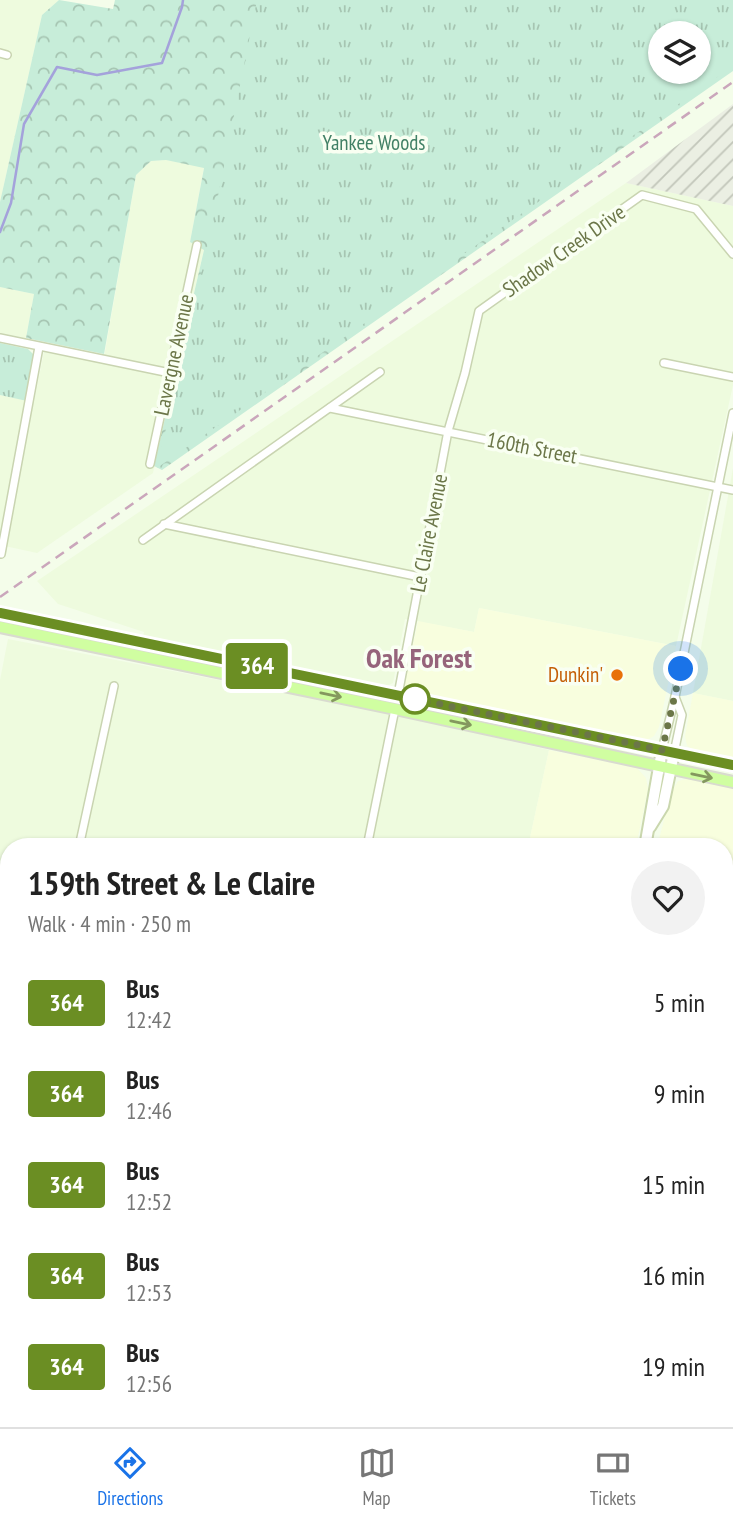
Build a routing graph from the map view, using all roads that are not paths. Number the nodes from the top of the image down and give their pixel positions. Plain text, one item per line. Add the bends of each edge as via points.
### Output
1 (197, 245) dead end
2 (733, 254) edge
3 (0, 338) edge
4 (39, 346) junction
5 (664, 363) dead end
6 (380, 372) dead end
7 (170, 373) junction
8 (465, 373) joint
9 (733, 377) edge
10 (330, 408) junction
11 (733, 413) edge
12 (448, 431) junction
13 (150, 464) dead end
14 (718, 486) junction
15 (733, 489) edge
16 (164, 524) junction
17 (143, 540) dead end
18 (1, 554) edge
19 (420, 577) junction
20 (0, 613) edge
21 (0, 627) edge
22 (114, 686) dead end
23 (398, 695) junction
24 (675, 696) junction
25 (395, 709) junction
26 (662, 750) junction
27 (674, 753) junction
28 (733, 765) edge
29 (659, 767) junction
30 (671, 769) junction
31 (733, 782) edge
32 (648, 829) junction
33 (81, 838) edge
34 (368, 838) edge
35 (646, 838) edge

1 - 7 street, Lavergne Avenue
2 - 8 street, Shadow Creek Drive via 696,209 642,195 479,311
3 - 4 street
4 - 7 street
4 - 18 street
5 - 9 street
6 - 10 street
7 - 13 street, Lavergne Avenue
8 - 12 street, Le Claire Avenue
10 - 12 street, 160th Street
10 - 16 street
11 - 14 street
12 - 14 street, 160th Street
12 - 19 street, Le Claire Avenue
14 - 15 street, 160th Street
14 - 24 street
16 - 17 street
16 - 19 street
19 - 23 street, Le Claire Avenue
20 - 23 main road
21 -> 25 main road
22 - 33 street
23 - 26 main road
24 - 26 street
24 - 27 street via 681,715
25 -> 29 main road
25 - 34 street
26 - 27 main road
26 - 29 street
27 - 28 main road
27 - 30 street
29 - 30 main road
29 - 32 street
30 -> 31 main road
30 - 32 street via 663,806
32 - 35 street

